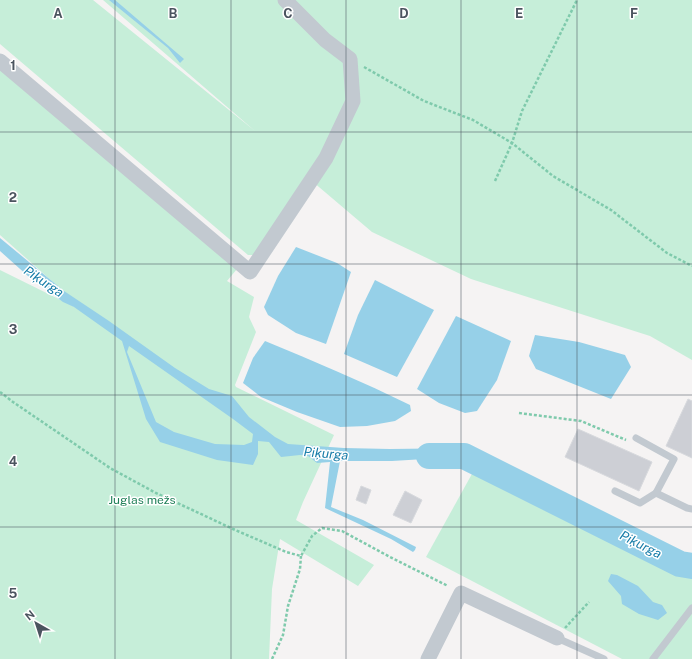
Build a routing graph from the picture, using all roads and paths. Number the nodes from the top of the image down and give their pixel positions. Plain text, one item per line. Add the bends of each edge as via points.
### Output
1 (285, 0) edge
2 (578, 0) edge
3 (350, 59) junction
4 (0, 61) edge
5 (512, 143) junction
6 (495, 181) dead end
7 (692, 266) edge
8 (0, 392) edge
9 (519, 413) dead end
10 (636, 438) joint
11 (615, 491) dead end
12 (656, 493) junction
13 (692, 509) edge
14 (301, 556) junction
15 (461, 593) junction
16 (589, 602) dead end
17 (692, 608) edge
18 (557, 638) junction
19 (272, 659) edge
20 (428, 659) edge
21 (604, 659) edge
22 (653, 659) edge

1 - 3 street via 325,40
2 - 5 path via 522,111
3 - 4 street via 353,101 326,158 250,272
3 - 5 path via 424,101 472,120
5 - 6 path
5 - 7 path via 553,176 611,210 668,253
8 - 14 path via 116,472 233,530
9 - 10 path via 581,421 627,441
10 - 12 lane via 674,459
11 - 12 lane via 640,503
12 - 13 lane
14 - 15 path via 312,536 322,528 342,531
14 - 19 path via 283,635
15 - 18 street
15 - 20 street
16 - 18 path
17 - 22 lane
18 - 21 lane

